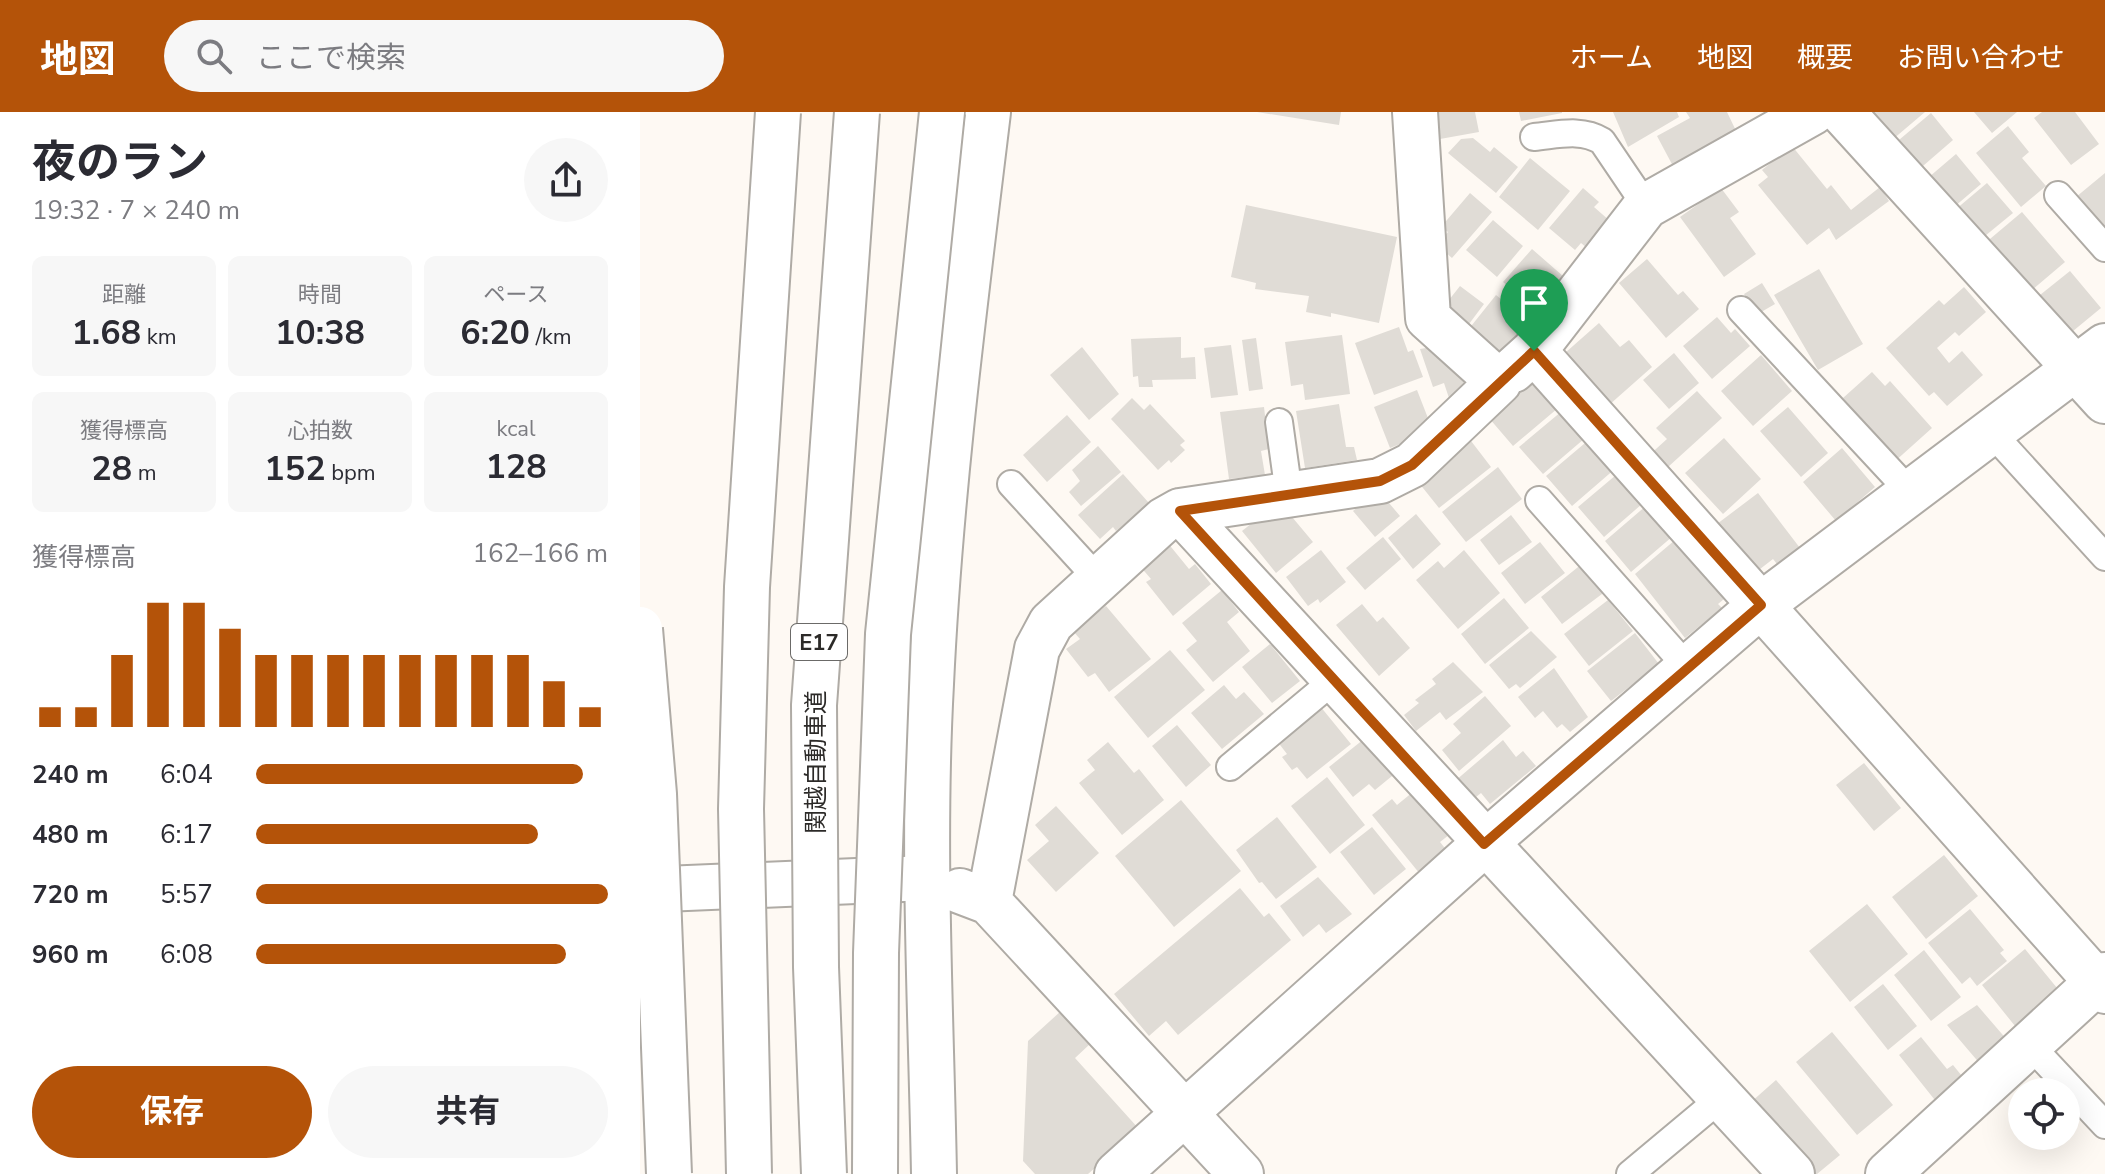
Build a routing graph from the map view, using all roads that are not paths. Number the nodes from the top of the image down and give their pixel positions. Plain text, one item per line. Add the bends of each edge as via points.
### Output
1 (778, 112) edge
2 (857, 112) edge
3 (942, 112) edge
4 (988, 112) edge
5 (1415, 112) edge
6 (1813, 112) edge
7 (1842, 112) edge
8 (1534, 137) dead end
9 (2058, 195) dead end
10 (1646, 206) junction
11 (2105, 248) edge
12 (1741, 310) dead end
13 (1534, 351) junction
14 (2090, 357) edge
15 (1499, 382) junction
16 (2105, 401) edge
17 (1279, 422) dead end
18 (1991, 432) junction
19 (1011, 484) dead end
20 (1910, 492) junction
21 (1289, 494) junction
22 (1539, 500) dead end
23 (1180, 511) junction
24 (2105, 557) edge
25 (1097, 578) junction
26 (1761, 605) junction
27 (640, 629) edge
28 (1688, 668) junction
29 (1334, 680) junction
30 (1230, 767) dead end
31 (1484, 844) junction
32 (927, 878) junction
33 (640, 890) edge
34 (989, 902) junction
35 (2102, 983) edge
36 (2029, 1044) junction
37 (1721, 1098) junction
38 (1184, 1113) junction
39 (2105, 1125) edge
40 (669, 1174) edge
41 (749, 1174) edge
42 (824, 1174) edge
43 (875, 1174) edge
44 (934, 1174) edge
45 (1117, 1174) edge
46 (1241, 1174) edge
47 (1630, 1174) edge
48 (1792, 1174) edge
49 (1888, 1174) edge

1 - 41 main road, bridge via 747,587 741,793
2 - 42 main road, 関越自動車道 / E17, bridge via 814,705
3 - 43 main road, bridge via 888,634 876,953
4 - 32 main road via 943,499 930,686
5 - 15 main road via 1428,318
6 - 10 main road
7 - 14 main road
8 - 10 lane via 1591,134 1602,141
9 - 11 lane
10 - 13 main road
12 - 20 lane
13 - 15 main road
13 - 26 main road
14 - 16 main road
14 - 18 main road
15 - 21 main road via 1397,474
17 - 21 lane
18 - 20 main road
18 - 24 lane
19 - 25 lane
20 - 26 main road
21 - 23 main road
22 - 28 lane
23 - 25 main road
23 - 29 main road
25 - 34 main road via 1051,623 1037,649
26 - 28 main road
26 - 35 main road
27 - 40 main road, bridge via 654,794
28 - 31 main road
29 - 30 lane
29 - 31 main road
31 - 37 main road
31 - 38 main road
32 - 33 main road
32 - 34 main road
32 - 44 main road
34 - 38 main road
35 - 36 main road
36 - 39 lane
36 - 49 main road
37 - 47 lane
37 - 48 main road
38 - 45 main road
38 - 46 main road

